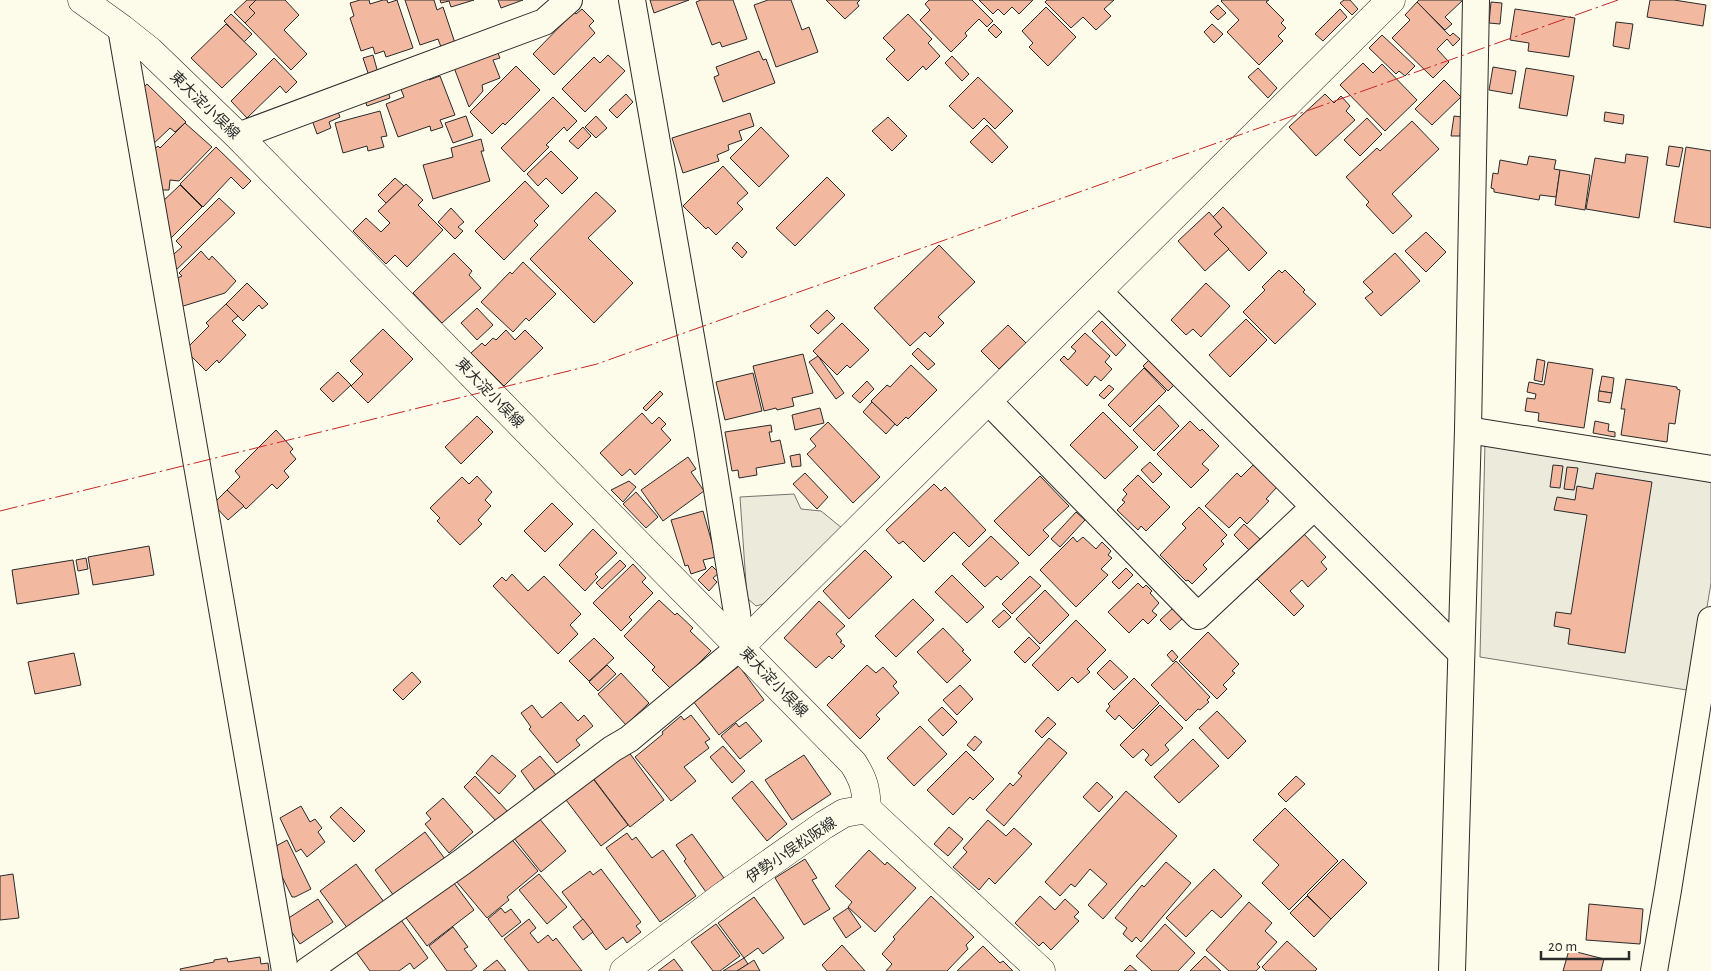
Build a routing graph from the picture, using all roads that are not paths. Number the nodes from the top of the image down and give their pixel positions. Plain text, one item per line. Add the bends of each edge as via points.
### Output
1 (82, 0) edge
2 (569, 0) edge
3 (632, 0) edge
4 (1391, 0) edge
5 (1476, 0) edge
6 (121, 28) junction
7 (238, 136) junction
8 (1098, 292) junction
9 (989, 402) junction
10 (1468, 430) junction
11 (1711, 469) edge
12 (1314, 507) junction
13 (1711, 620) edge
14 (740, 648) junction
15 (1460, 652) junction
16 (866, 809) junction
17 (285, 971) edge
18 (307, 971) edge
19 (624, 971) edge
20 (1041, 971) edge
21 (1452, 971) edge
22 (1654, 971) edge

1 - 6 main road, 東大淀小俣線
2 - 7 street via 544,22
3 - 14 street via 708,438
4 - 8 main road
5 - 10 street
6 - 7 main road, 東大淀小俣線 via 150,51
6 - 17 street
7 - 14 main road, 東大淀小俣線
8 - 9 main road
8 - 12 street
9 - 12 street via 1198,616
9 - 14 main road
10 - 11 street
10 - 15 street
12 - 15 street
13 - 22 street
14 - 16 main road, 東大淀小俣線 via 853,763 866,789
14 - 18 street via 629,739
15 - 21 street
16 - 19 main road, 伊勢小俣松阪線 via 844,814 824,825
16 - 20 main road

